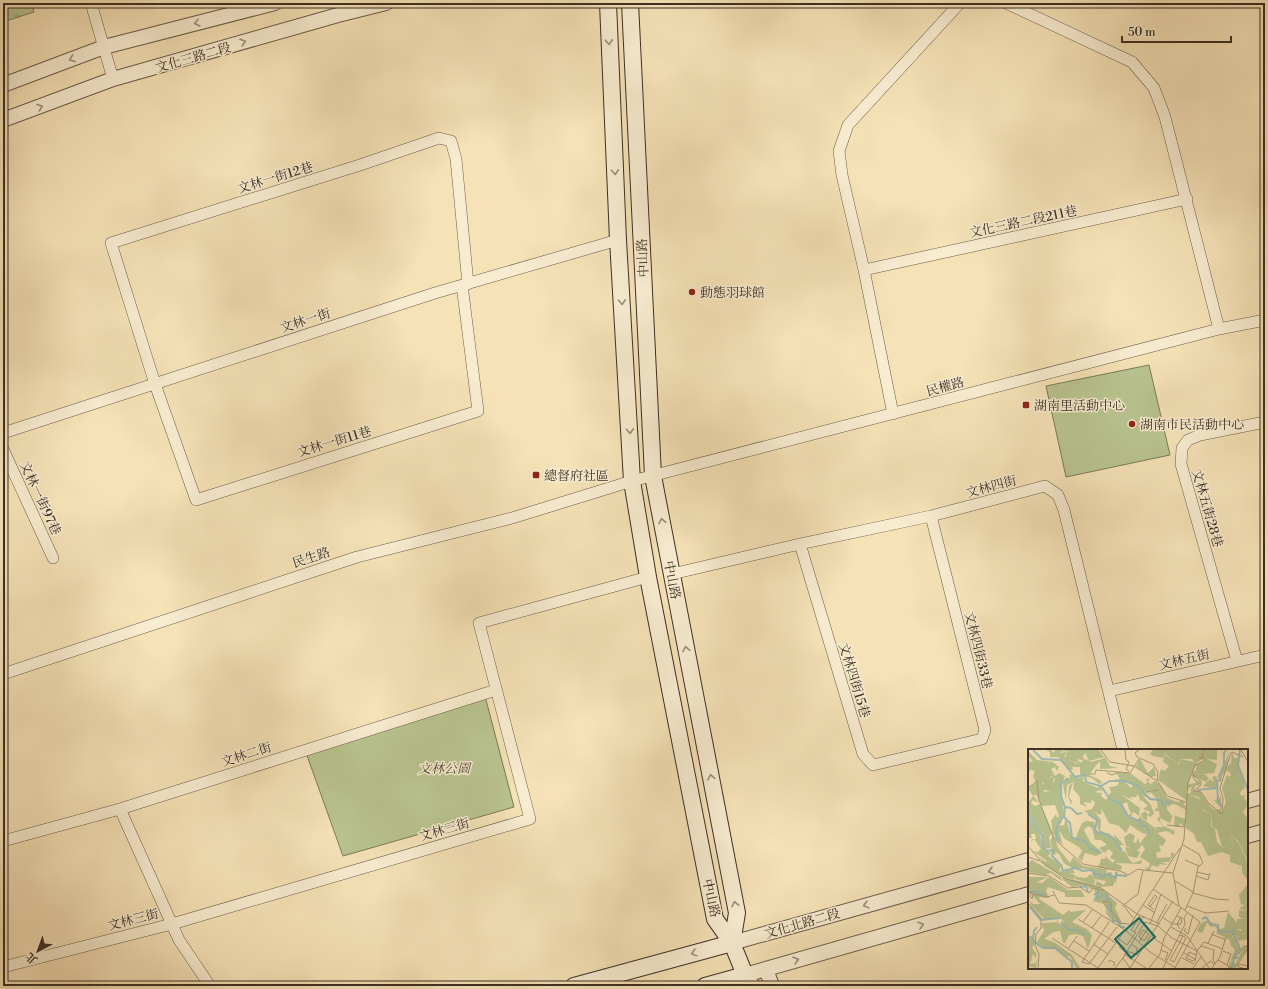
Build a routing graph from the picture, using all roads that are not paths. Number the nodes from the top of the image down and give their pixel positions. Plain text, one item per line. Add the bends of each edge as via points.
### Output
1 (91, 3) edge
2 (275, 3) edge
3 (386, 3) edge
4 (608, 3) edge
5 (630, 3) edge
6 (960, 3) edge
7 (1006, 3) edge
8 (104, 47) junction
9 (113, 80) junction
10 (3, 85) edge
11 (3, 120) edge
12 (1187, 199) junction
13 (618, 240) junction
14 (864, 270) junction
15 (465, 285) junction
16 (1265, 320) edge
17 (1219, 329) junction
18 (155, 384) junction
19 (893, 414) junction
20 (1265, 422) edge
21 (3, 433) edge
22 (3, 449) edge
23 (653, 476) junction
24 (632, 481) junction
25 (930, 516) junction
26 (800, 544) junction
27 (53, 558) dead end
28 (672, 574) junction
29 (648, 577) junction
30 (1265, 655) edge
31 (1237, 661) junction
32 (3, 674) edge
33 (496, 690) junction
34 (1109, 691) junction
35 (1123, 749) edge
36 (929, 751) joint
37 (1265, 796) edge
38 (1248, 801) edge
39 (120, 809) junction
40 (1265, 831) edge
41 (1248, 836) edge
42 (3, 841) edge
43 (1028, 860) edge
44 (1028, 894) edge
45 (172, 924) junction
46 (732, 943) junction
47 (3, 967) edge
48 (766, 969) junction
49 (749, 980) edge
50 (210, 986) edge
51 (574, 986) edge
52 (705, 986) edge
53 (772, 986) edge

1 - 8 street
2 -> 8 street
9 -> 3 street, 文化三路二段
4 -> 13 main road, 中山路
5 - 23 main road, 中山路
6 - 14 street via 848,125 842,141 839,151 842,175
7 - 12 street via 1132,62 1154,88 1165,117
8 - 9 street
8 -> 10 street
11 -> 9 street, 文化三路二段
12 - 14 street, 文化三路二段211巷
12 - 17 street
13 - 15 street, 文林一街
13 -> 24 main road, 中山路
14 - 19 street
15 - 18 street, 文林一街
15 - 18 street, 文林一街11巷 via 478,411 196,500
15 - 18 street, 文林一街12巷 via 456,159 451,141 440,138 111,243
16 - 17 street, 民權路
17 - 19 street, 民權路
18 - 21 street, 文林一街
19 - 23 street, 民權路
20 - 31 street, 文林五街28巷 via 1200,435 1188,440 1182,448 1181,464
22 - 27 street, 文林一街97巷
23 - 24 street, 民權路
28 -> 23 main road, 中山路
24 - 29 main road, 中山路
24 - 32 street, 民生路 via 512,518 357,557
25 - 26 street, 文林四街
25 - 34 street, 文林四街 via 1045,486 1058,495 1064,510
25 - 36 street, 文林四街33巷 via 985,730 982,739
26 - 28 street, 文林四街
26 - 36 street, 文林四街15巷 via 863,754 872,765
46 -> 28 main road, 中山路 via 737,913
29 - 33 street, 文林三街 via 479,623
29 - 46 main road, 中山路 via 715,919
30 - 31 street, 文林五街
31 - 34 street, 文林五街
33 - 39 street, 文林二街
33 - 45 street, 文林三街 via 530,819
34 - 35 street, 文林四街
37 - 38 street
39 - 42 street, 文林二街
39 - 45 street
40 - 41 street
43 -> 46 street, 文化北路二段
48 -> 44 street
45 - 47 street, 文林三街
45 - 50 street via 179,940
46 - 49 main road
46 -> 51 main road, 文化北路二段
48 - 49 street
48 - 53 street
49 - 52 main road

